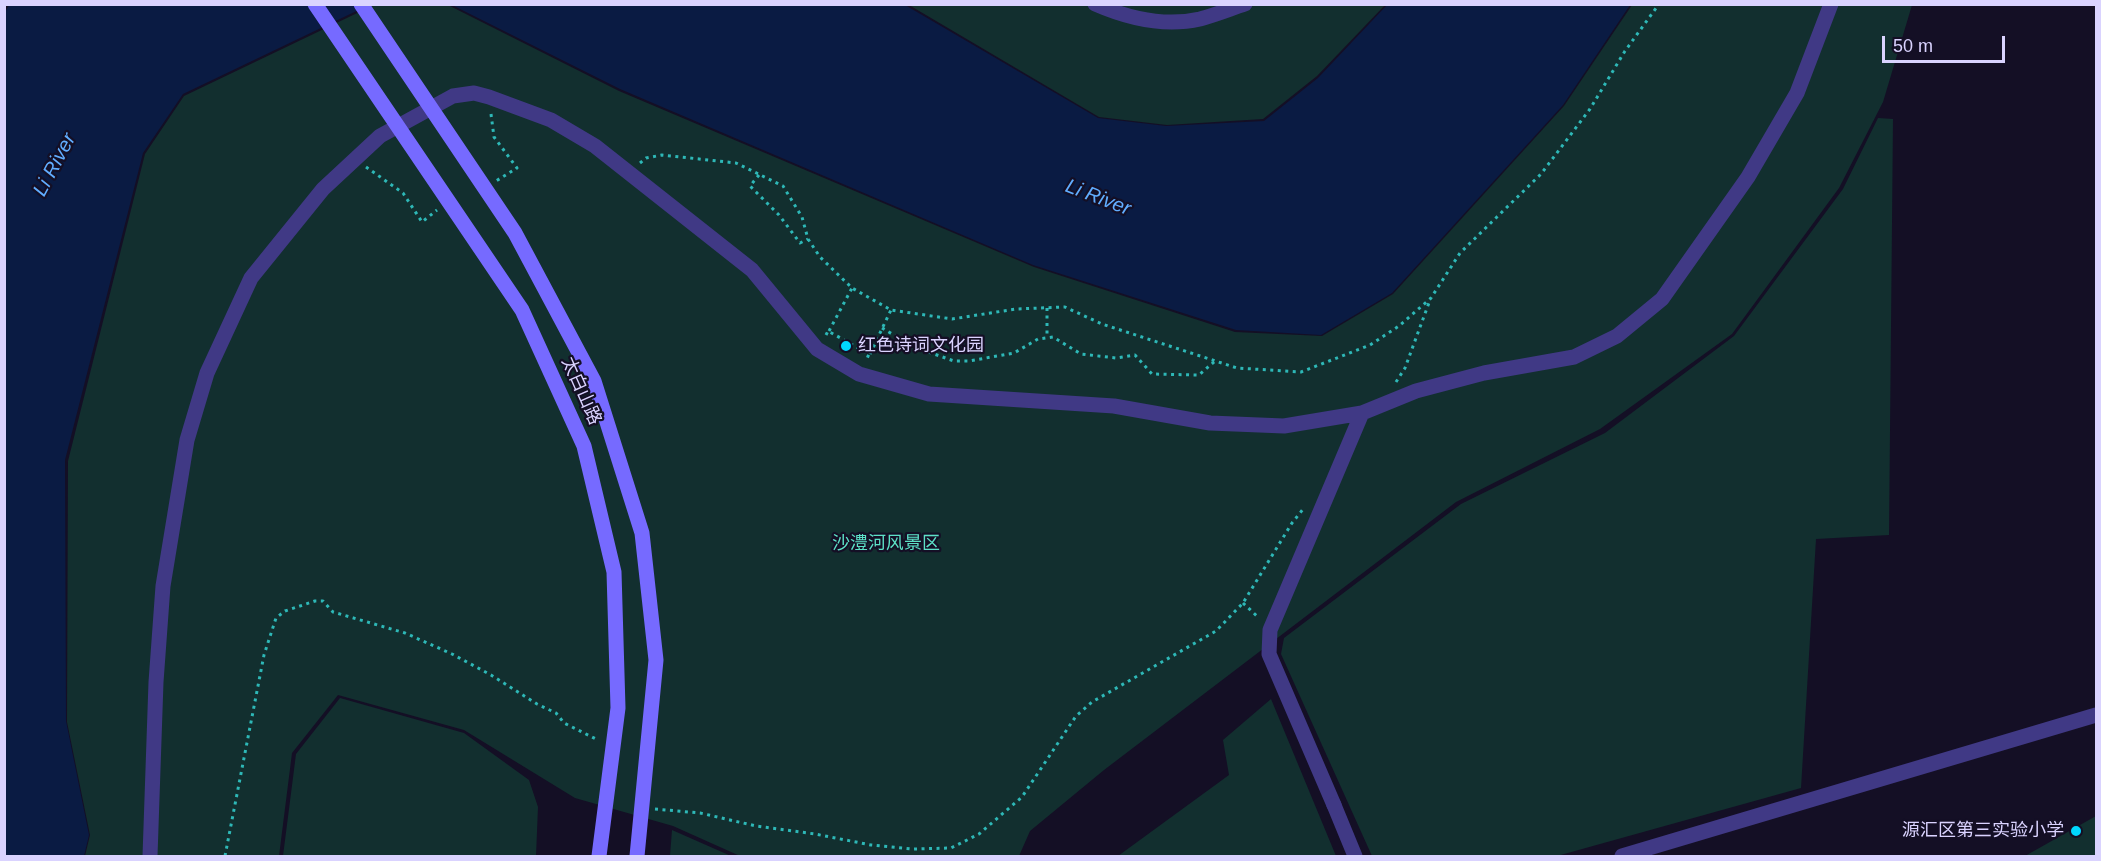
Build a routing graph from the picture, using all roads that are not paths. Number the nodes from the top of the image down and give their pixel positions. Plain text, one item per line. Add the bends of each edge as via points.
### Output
1 (315, 4) edge
2 (361, 4) edge
3 (1095, 4) edge
4 (1245, 4) edge
5 (1831, 4) edge
6 (1362, 413) junction
7 (2097, 715) edge
8 (150, 856) edge
9 (599, 856) edge
10 (637, 856) edge
11 (1355, 856) edge
12 (1622, 856) edge

1 - 9 main road, 太白山路, bridge via 522,310 584,446 614,572 618,708
2 - 10 main road, 太白山路, bridge via 515,233 594,381 642,532 656,660
3 - 4 street via 1155,22 1199,19
5 - 6 street via 1797,93 1748,177 1662,299 1617,336 1574,357 1484,373 1416,391
6 - 8 street via 1284,426 1210,423 1114,406 929,394 859,374 817,349 752,270 595,146 551,120 489,97 474,93 453,96 380,136 323,189 251,278 207,373 187,440 162,586
6 - 11 street via 1270,630 1269,654
7 - 12 street

